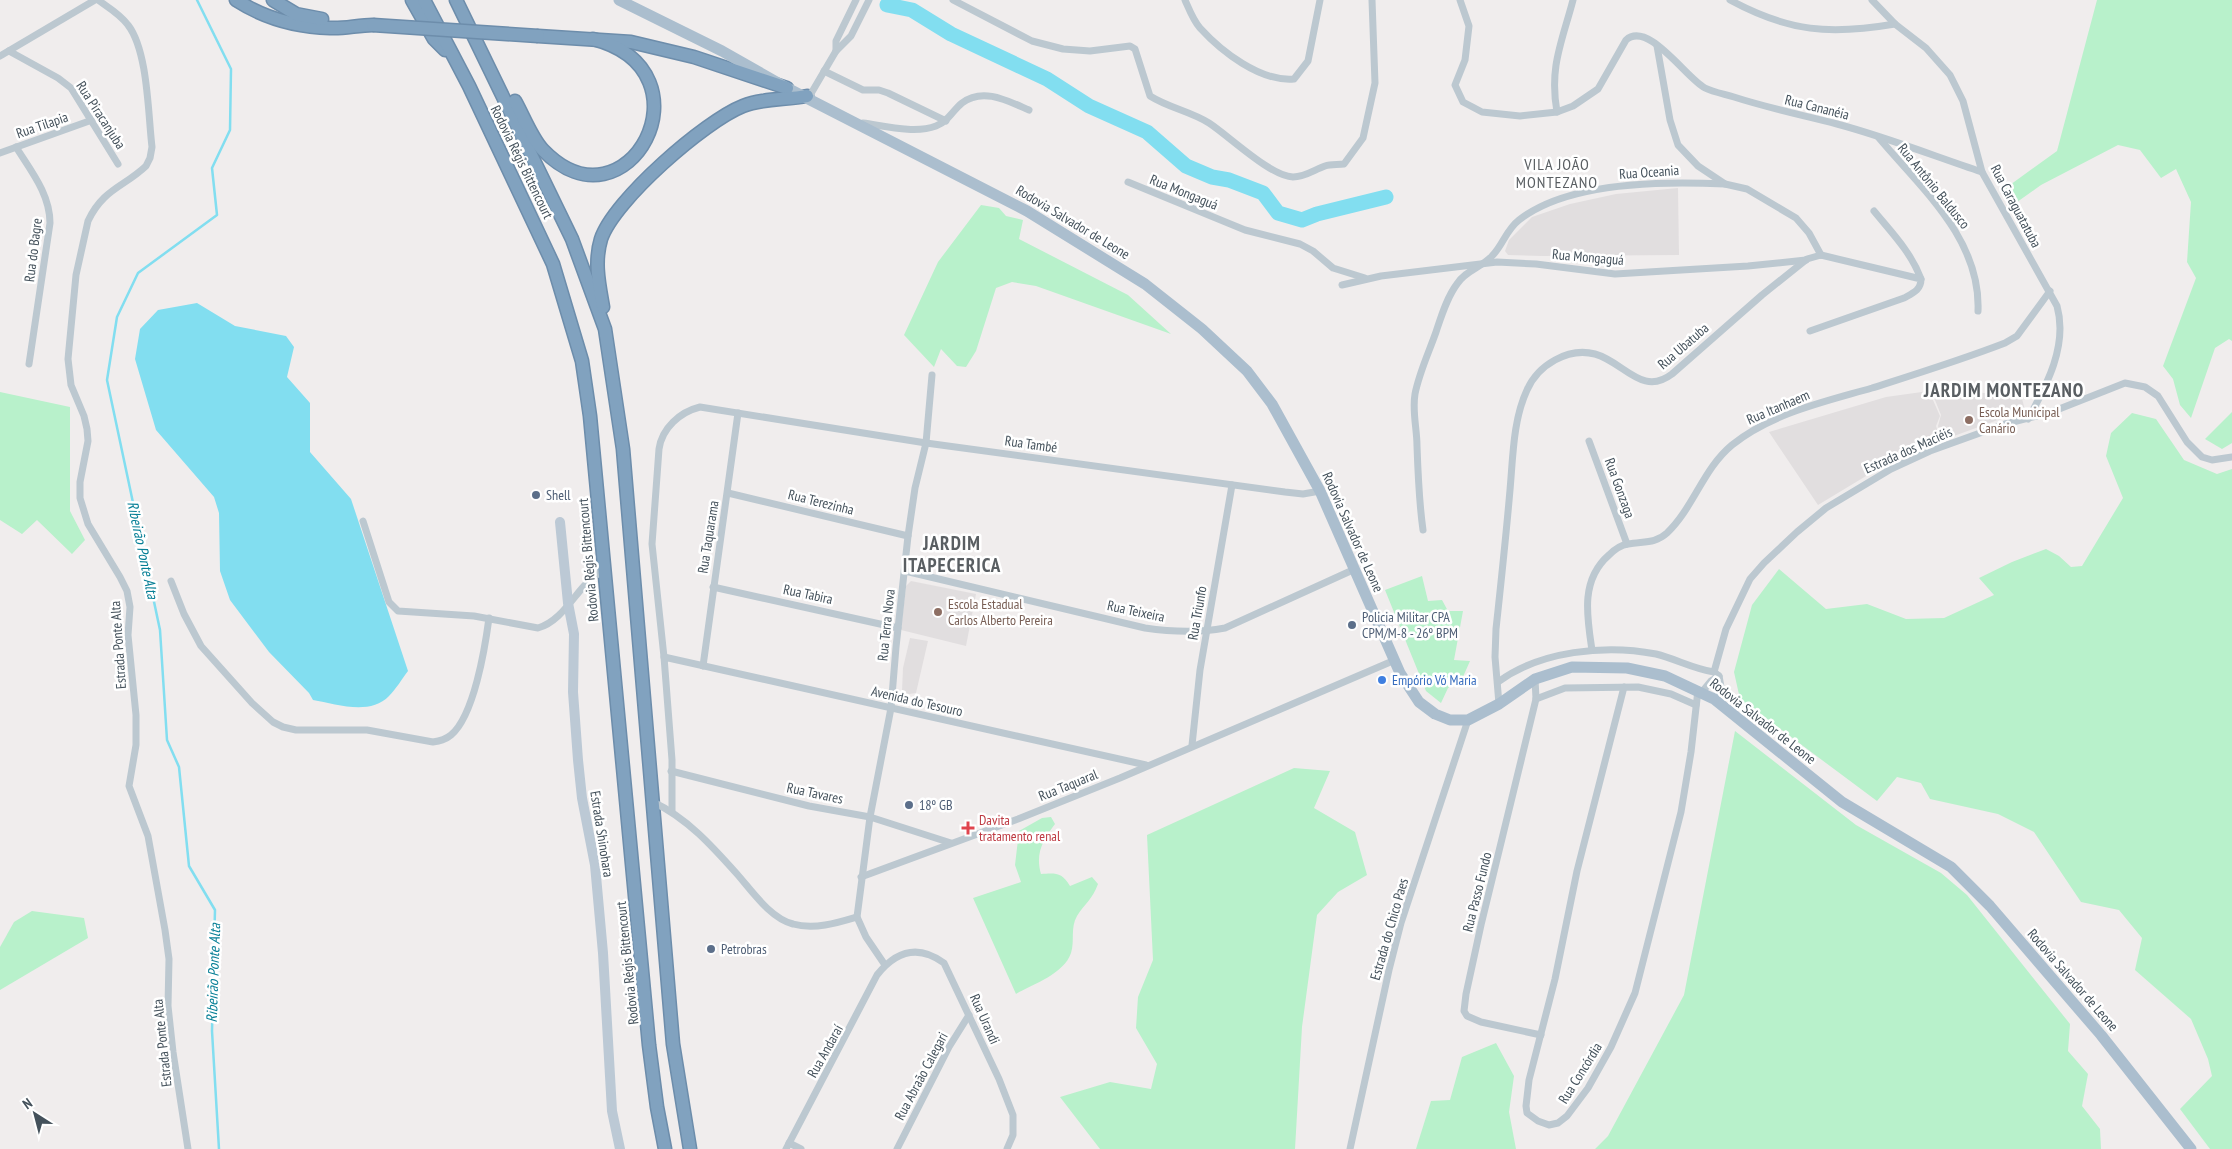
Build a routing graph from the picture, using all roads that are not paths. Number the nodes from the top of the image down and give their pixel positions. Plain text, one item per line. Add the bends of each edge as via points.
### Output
1 (95, 0) edge
2 (98, 0) edge
3 (236, 0) edge
4 (273, 0) edge
5 (412, 0) edge
6 (424, 0) edge
7 (456, 0) edge
8 (619, 0) edge
9 (856, 0) edge
10 (869, 0) edge
11 (953, 0) edge
12 (1185, 0) edge
13 (1320, 0) edge
14 (1372, 0) edge
15 (1460, 0) edge
16 (1573, 0) edge
17 (1730, 0) edge
18 (1872, 0) edge
19 (1894, 24) junction
20 (367, 25) junction
21 (473, 33) junction
22 (593, 40) junction
23 (1657, 46) junction
24 (9, 51) junction
25 (836, 51) junction
26 (0, 56) edge
27 (456, 61) junction
28 (824, 71) junction
29 (787, 88) junction
30 (808, 97) junction
31 (1029, 110) dead end
32 (1557, 112) junction
33 (92, 120) junction
34 (946, 121) junction
35 (855, 122) junction
36 (1879, 138) junction
37 (16, 147) junction
38 (0, 153) edge
39 (118, 164) dead end
40 (1982, 172) junction
41 (1128, 182) dead end
42 (1724, 184) junction
43 (1874, 211) dead end
44 (1821, 254) junction
45 (1807, 260) junction
46 (1483, 264) junction
47 (1368, 278) junction
48 (1921, 280) junction
49 (1342, 285) dead end
50 (2050, 291) junction
51 (1978, 311) dead end
52 (605, 329) junction
53 (1810, 331) dead end
54 (29, 364) dead end
55 (932, 375) dead end
56 (738, 413) junction
57 (2028, 419) junction
58 (1589, 441) dead end
59 (926, 443) junction
60 (2232, 457) edge
61 (1232, 485) junction
62 (1320, 491) junction
63 (728, 493) junction
64 (362, 521) dead end
65 (560, 522) dead end
66 (1423, 530) dead end
67 (908, 536) junction
68 (1627, 544) junction
69 (604, 569) junction
70 (1355, 569) junction
71 (905, 571) junction
72 (171, 580) dead end
73 (713, 587) junction
74 (568, 604) junction
75 (489, 618) junction
76 (898, 628) junction
77 (1207, 631) junction
78 (1592, 650) junction
79 (664, 657) junction
80 (1394, 660) junction
81 (703, 666) junction
82 (1717, 674) junction
83 (1535, 679) junction
84 (1498, 682) junction
85 (1624, 687) junction
86 (1700, 691) junction
87 (1536, 699) junction
88 (1714, 699) junction
89 (1499, 704) junction
90 (1696, 705) junction
91 (892, 708) junction
92 (1468, 720) junction
93 (1192, 745) junction
94 (1146, 765) junction
95 (672, 771) junction
96 (653, 802) junction
97 (672, 811) junction
98 (870, 817) junction
99 (951, 843) junction
100 (861, 878) junction
101 (857, 918) junction
102 (885, 965) junction
103 (969, 1014) junction
104 (1541, 1035) junction
105 (788, 1146) edge
106 (188, 1149) edge
107 (620, 1149) edge
108 (665, 1149) edge
109 (690, 1149) edge
110 (801, 1149) edge
111 (897, 1149) edge
112 (1007, 1149) edge
113 (1350, 1149) edge
114 (2191, 1149) edge

1 - 24 street
2 - 106 street, Estrada Ponte Alta via 120,15 135,37 141,54 152,147 146,166 104,196 88,220 74,294 69,372 87,429 88,441 80,482 83,511 127,591 130,606 128,635 136,745 129,786 150,844 165,930 172,1052
3 - 20 highway via 280,20 329,28
4 - 20 highway via 296,14
5 - 27 highway via 434,39
6 - 27 highway, Rodovia Régis Bittencourt
7 - 21 highway, Rodovia Régis Bittencourt
8 - 29 main road, Rodovia Salvador de Leone via 722,51
9 - 25 street via 836,41
10 - 25 street via 851,36
11 - 14 street via 1032,40 1063,49 1090,51 1130,46 1135,49 1150,96 1174,109 1192,113 1253,157 1292,177 1344,164 1362,138 1375,83
12 - 13 street via 1199,27 1245,66 1274,78 1286,79 1294,79 1308,61
15 - 32 street via 1469,26 1465,60 1455,85 1463,102 1482,112 1520,116
16 - 32 street via 1555,61
17 - 19 street via 1782,22 1817,30
18 - 19 street, Rua Caraguatatuba
19 - 40 street, Rua Caraguatatuba via 1926,48 1950,75 1963,101
20 - 22 highway, bridge
21 - 22 highway via 542,149 565,169 598,175 619,168 638,152 650,133 654,103 636,61 606,43
21 - 52 highway, Rodovia Régis Bittencourt via 560,212
22 - 29 highway via 631,42 660,48
23 - 32 street, Rua Cananéia via 1642,36 1629,37 1598,88 1573,106
23 - 36 street, Rua Cananéia via 1705,88
23 - 42 street via 1670,120 1678,145 1698,166
24 - 26 street
24 - 33 street, Rua Piracanjuba via 66,83
25 - 28 street
27 - 69 highway, Rodovia Régis Bittencourt via 537,227 568,308 582,361 589,407
28 - 30 street
28 - 34 street via 863,90 888,92
29 - 30 main road, Rodovia Salvador de Leone
30 - 35 main road, Rodovia Salvador de Leone
30 - 52 highway via 754,102 721,117 625,201 607,225 598,254
31 - 34 street via 984,95 962,103
33 - 37 street, Rua Tilapia
33 - 39 street, Rua Piracanjuba
34 - 35 street via 920,129
35 - 62 main road, Rodovia Salvador de Leone via 1027,211 1168,301 1247,370 1264,391
36 - 40 street, Rua Cananéia
36 - 51 street, Rua Antônio Baldusco via 1959,236 1970,260
37 - 38 street, Rua Tilapia
37 - 54 street, Rua do Bagre via 50,210
40 - 50 street, Rua Caraguatatuba
41 - 47 street, Rua Mongaguá via 1239,228 1300,244 1333,268
42 - 44 street via 1747,190 1788,212 1803,225
42 - 46 street, Rua Oceania via 1637,184 1556,200 1518,221
43 - 48 street via 1906,250
44 - 45 street, Rua Ubatuba
44 - 48 street
45 - 46 street, Rua Mongaguá via 1615,274 1527,263
45 - 84 street, Rua Ubatuba via 1660,382 1644,381 1607,359 1573,353 1549,363 1527,388 1516,432 1496,629
46 - 47 street, Rua Mongaguá
46 - 66 street via 1468,271 1455,285 1415,394 1418,494
47 - 49 street, Rua Mongaguá
48 - 53 street via 1918,289 1904,298
50 - 57 street, Rua Caraguatatuba via 2059,314 2057,355 2043,392
50 - 68 street, Rua Itanhaem via 2017,336 2005,343 1826,400 1751,431 1730,447 1709,470 1666,534 1652,542
52 - 96 highway, Rodovia Régis Bittencourt via 623,449
55 - 59 street, Rua Terra Nova
56 - 59 street, Rua També
56 - 63 street, Rua Taquarama
56 - 79 street, Rua També via 700,407 679,416 660,442 652,552
57 - 60 street, Estrada dos Maciéis via 2125,383 2138,384 2158,396 2187,442 2202,457 2212,460
57 - 82 street, Estrada dos Maciéis via 1930,451 1890,469 1818,514 1750,579 1726,630
58 - 68 street, Rua Gonzaga
59 - 61 street, Rua També
59 - 67 street, Rua Terra Nova
61 - 62 street, Rua També via 1303,494
61 - 77 street, Rua Triunfo
62 - 70 main road, Rodovia Salvador de Leone
63 - 67 street, Rua Terezinha
63 - 73 street, Rua Taquarama
64 - 75 street via 393,608
65 - 74 street, Estrada Shinohara
67 - 71 street, Rua Terra Nova
68 - 78 street, Rua Itanhaem via 1602,561 1590,582 1588,616
69 - 74 street via 587,582
69 - 108 highway, Rodovia Régis Bittencourt via 650,1045
70 - 77 street, Rua Teixeira via 1242,622
70 - 80 main road, Rodovia Salvador de Leone
71 - 76 street, Rua Terra Nova
71 - 77 street, Rua Teixeira via 1145,628 1174,632
72 - 75 street via 193,633 216,664 265,716 283,727 296,730 367,730 443,741 457,729 468,710 486,644
73 - 76 street, Rua Tabira
73 - 81 street, Rua Taquarama
74 - 75 street via 555,620 538,628
74 - 107 street, Estrada Shinohara via 574,634 573,692 578,760 595,865 612,1111
76 - 91 street, Rua Terra Nova
77 - 93 street, Rua Triunfo via 1194,710
78 - 82 street via 1641,652
78 - 84 street via 1534,663 1510,672
79 - 81 street, Avenida do Tesouro
79 - 95 street, Rua També
80 - 92 main road, Rodovia Salvador de Leone via 1419,702 1450,720
80 - 93 street, Rua Taquaral
81 - 91 street, Avenida do Tesouro
82 - 86 street
82 - 88 street, Estrada dos Maciéis via 1721,687
83 - 86 main road, Rodovia Salvador de Leone via 1572,667 1627,668 1665,676
83 - 87 street, Rua Passo Fundo
83 - 89 main road, Rodovia Salvador de Leone
84 - 89 street, Rua Ubatuba
85 - 87 street via 1565,688
85 - 90 street via 1654,689
85 - 104 street, Rua Concórdia via 1577,871
86 - 88 main road, Rodovia Salvador de Leone
86 - 90 street, Rua Concórdia
87 - 104 street, Rua Passo Fundo via 1464,1004 1467,1016 1473,1020
88 - 114 main road, Rodovia Salvador de Leone via 1842,802 1960,875 2101,1035
89 - 92 main road, Rodovia Salvador de Leone
90 - 104 street, Rua Concórdia via 1681,812 1636,993 1588,1088 1567,1116 1549,1125 1532,1118 1526,1106
91 - 94 street, Avenida do Tesouro
91 - 98 street, Rua Terra Nova
92 - 113 street, Estrada do Chico Paes via 1401,923
93 - 94 street, Rua Taquaral
94 - 99 street, Rua Taquaral via 1018,819
95 - 97 street, Rua També
95 - 98 street, Rua Tavares via 809,806
96 - 97 street
96 - 109 highway, Rodovia Régis Bittencourt via 673,1044
97 - 101 street via 778,918 793,924 825,926
98 - 99 street, Rua Tavares
98 - 100 street, Rua Terra Nova
99 - 100 street, Rua Taquaral
100 - 101 street
101 - 102 street
102 - 103 street, Rua Urandi via 898,955 910,952 935,956 944,963
102 - 105 street, Rua Andaraí
103 - 111 street, Rua Abraão Calegari
103 - 112 street, Rua Urandi via 1013,1116 1013,1135
105 - 110 street

